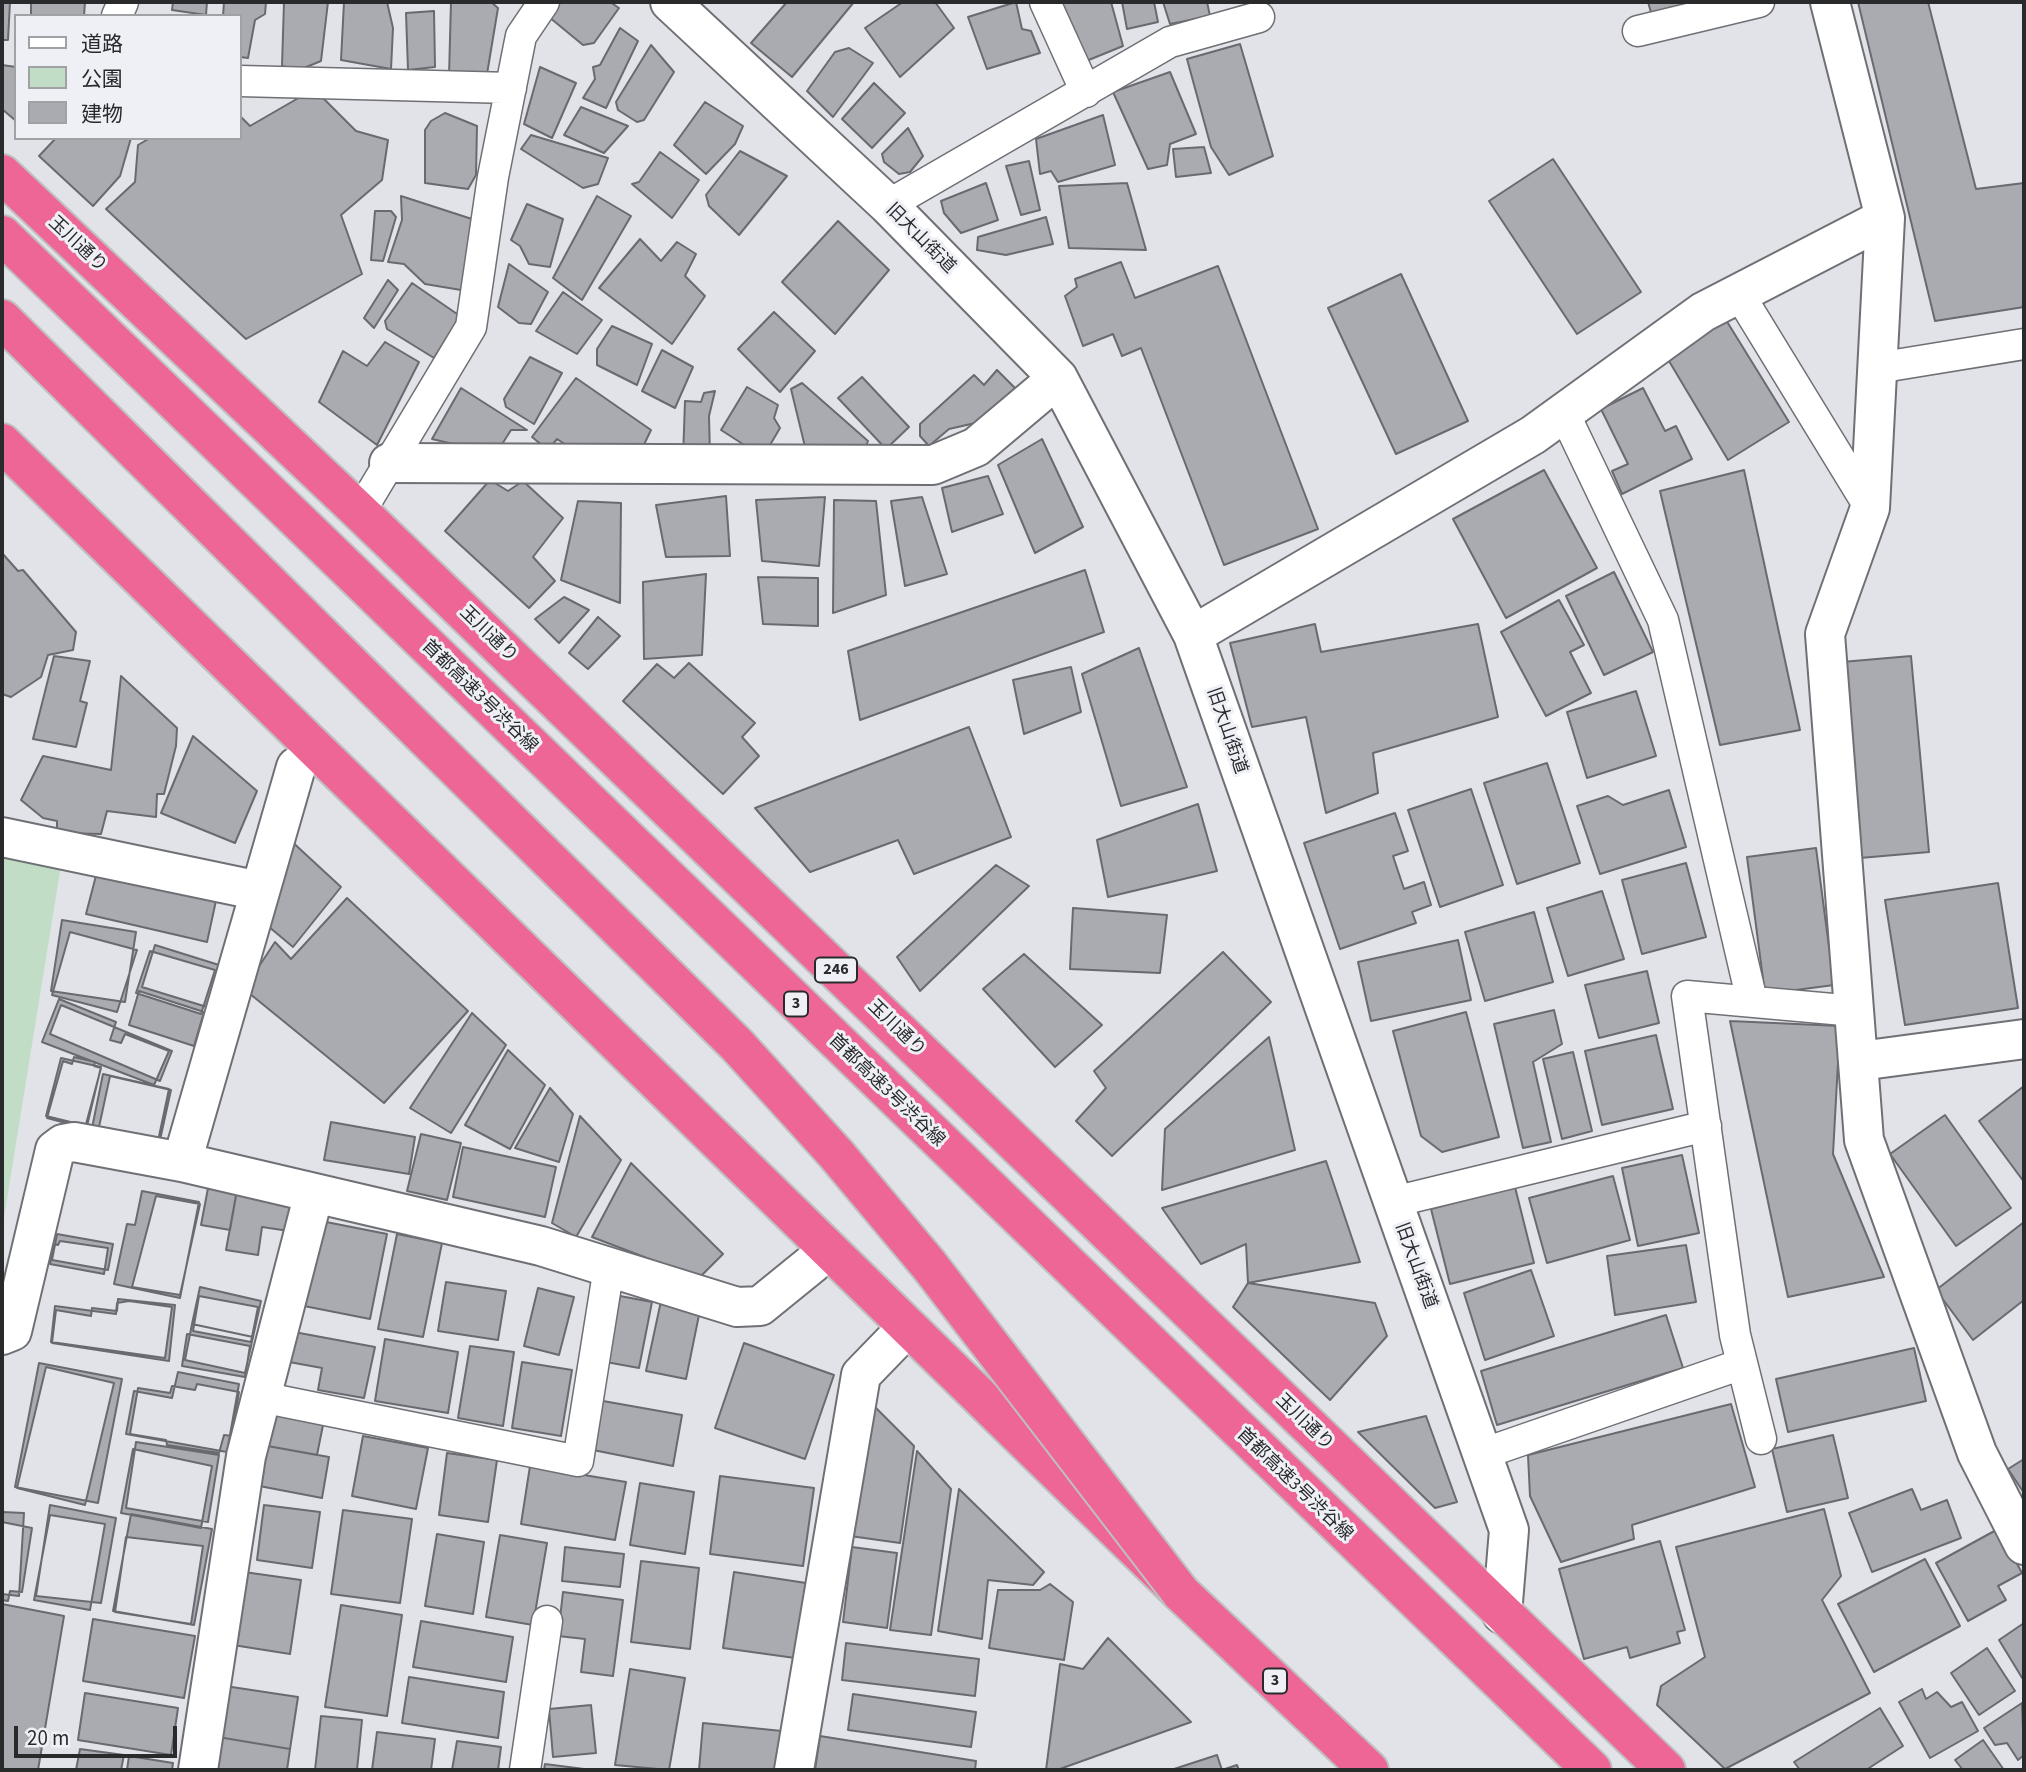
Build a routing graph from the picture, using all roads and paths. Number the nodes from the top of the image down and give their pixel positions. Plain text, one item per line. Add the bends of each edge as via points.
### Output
1 (544, 2) edge
2 (670, 2) edge
3 (1045, 2) edge
4 (1759, 2) edge
5 (1830, 2) edge
6 (1259, 17) dead end
7 (1638, 31) dead end
8 (242, 81) edge
9 (511, 88) junction
10 (1086, 92) junction
11 (2, 174) edge
12 (888, 205) junction
13 (1885, 218) junction
14 (2, 234) edge
15 (1739, 294) junction
16 (2, 320) edge
17 (2024, 344) edge
18 (1877, 368) junction
19 (1058, 378) junction
20 (1564, 413) junction
21 (2, 443) edge
22 (388, 463) junction
23 (2, 478) edge
24 (1870, 508) junction
25 (360, 512) junction
26 (1193, 635) junction
27 (296, 767) junction
28 (2, 837) edge
29 (260, 891) junction
30 (1752, 1001) junction
31 (1856, 1011) junction
32 (2024, 1039) edge
33 (1860, 1062) junction
34 (1706, 1126) junction
35 (182, 1162) junction
36 (314, 1193) junction
37 (1393, 1202) junction
38 (813, 1263) junction
39 (609, 1267) junction
40 (2, 1335) edge
41 (893, 1342) junction
42 (1742, 1364) junction
43 (261, 1397) junction
44 (1761, 1439) dead end
45 (1482, 1454) junction
46 (2024, 1545) edge
47 (1181, 1593) junction
48 (1502, 1614) junction
49 (547, 1621) dead end
50 (198, 1770) edge
51 (524, 1770) edge
52 (794, 1770) edge
53 (1363, 1770) edge
54 (1592, 1770) edge
55 (1666, 1770) edge

1 - 9 lane via 521,36
2 - 12 street, 旧大山街道
3 - 10 lane
4 - 7 lane
5 - 13 street
6 - 10 lane via 1170,41
8 - 9 lane
9 - 22 lane via 471,327
10 - 12 lane
11 - 25 highway, 玉川通り / 246
12 - 19 street, 旧大山街道
13 - 15 street
13 - 18 street
14 - 54 highway, 首都高速3号渋谷線 / 3
15 - 20 street via 1703,312
15 - 24 lane
16 - 47 highway, bridge via 737,1045 929,1265
17 - 18 lane
18 - 24 street
19 - 22 street via 975,447 933,465
19 - 26 street, 旧大山街道
20 - 26 street
20 - 30 lane via 1663,620
21 - 47 highway, 3, bridge
22 - 25 lane
23 - 27 highway
24 - 31 street via 1825,634
25 - 48 highway, 玉川通り / 246
26 - 37 street, 旧大山街道
27 - 29 street
27 - 38 highway
28 - 29 street
29 - 35 street
30 - 31 lane
30 - 34 lane via 1687,996
31 - 33 street
32 - 33 street
33 - 46 street via 1864,1140 1977,1453
34 - 37 lane
34 - 42 lane
35 - 36 street
35 - 40 street via 74,1142 55,1150 12,1331
36 - 39 street via 541,1246
36 - 43 street
37 - 45 street, 旧大山街道
38 - 39 street via 760,1306 737,1307
38 - 41 highway
39 - 43 lane via 578,1461
41 - 52 street via 861,1375
41 - 53 highway
42 - 44 lane
42 - 45 lane
43 - 50 street via 246,1456
45 - 48 street, 旧大山街道 via 1509,1530
47 - 53 highway, 3
48 - 55 highway, 玉川通り / 246
49 - 51 lane

